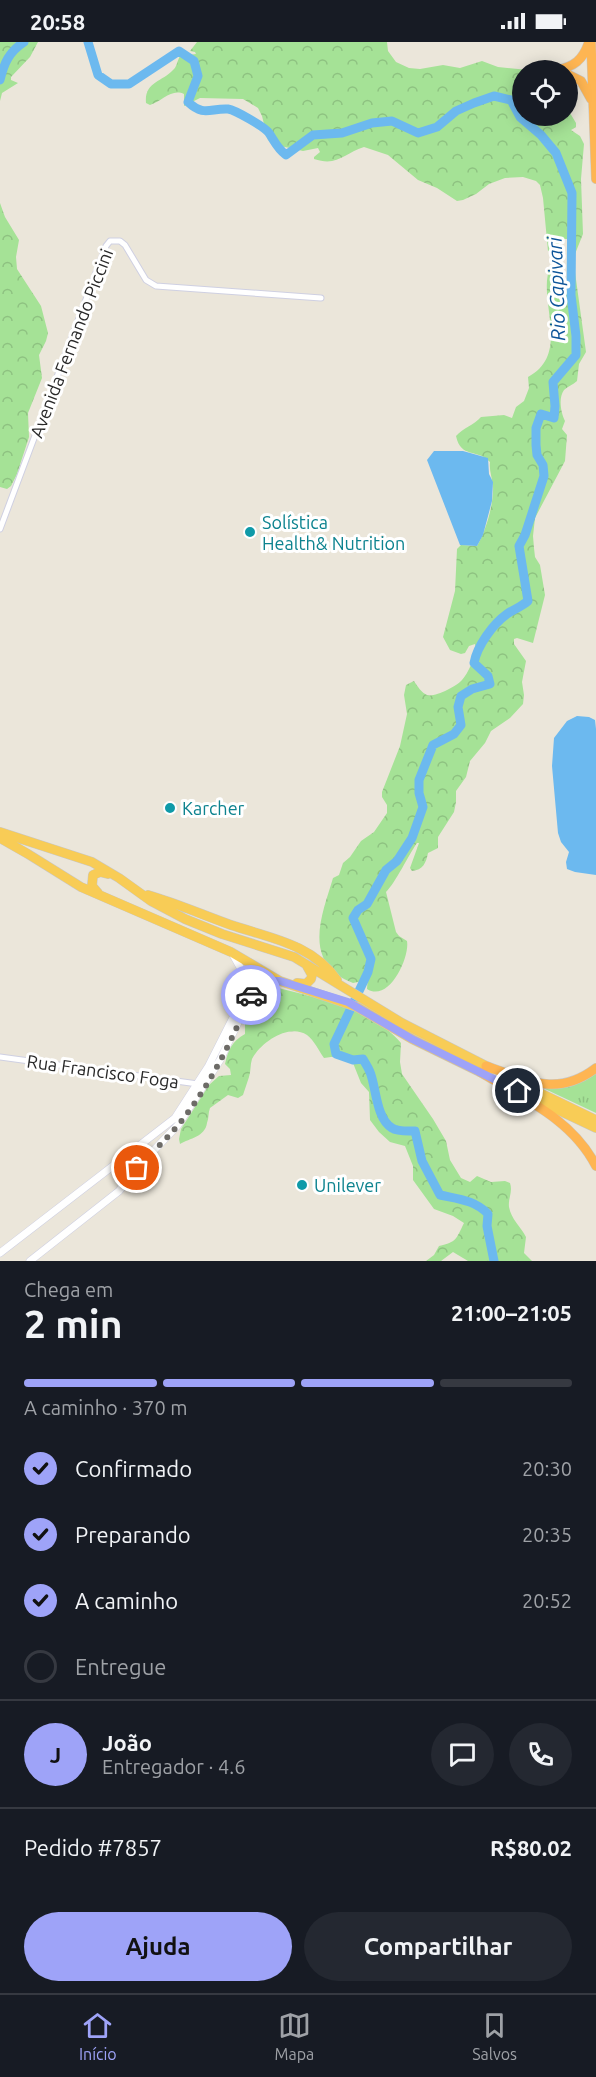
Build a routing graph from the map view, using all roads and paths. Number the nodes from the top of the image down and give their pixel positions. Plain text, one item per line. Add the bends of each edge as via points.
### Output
1 (590, 42) edge
2 (578, 62) edge
3 (578, 78) edge
4 (594, 109) junction
5 (596, 179) edge
6 (321, 298) dead end
7 (0, 529) edge
8 (0, 832) edge
9 (0, 838) edge
10 (119, 878) junction
11 (136, 891) junction
12 (100, 895) junction
13 (231, 952) junction
14 (305, 963) junction
15 (280, 981) junction
16 (343, 986) junction
17 (370, 1008) junction
18 (0, 1057) edge
19 (596, 1068) edge
20 (483, 1069) junction
21 (202, 1085) junction
22 (596, 1120) edge
23 (596, 1128) edge
24 (596, 1166) edge
25 (0, 1253) edge
26 (30, 1261) edge

1 - 2 highway
1 - 4 highway
3 - 4 highway
4 - 5 highway
6 - 7 street, Avenida Fernando Piccini via 156,286 146,280 125,245 110,241
8 - 10 highway via 80,857
9 - 12 highway
10 - 11 highway
10 - 12 highway via 95,873 92,886
11 - 14 highway via 184,919 281,951
11 - 16 highway via 305,950 319,959
12 - 13 highway
13 - 15 highway
13 - 21 street via 245,976 246,989
14 - 15 highway via 312,975 308,983
14 - 16 highway
15 - 17 highway
15 - 21 street via 267,981 255,987 220,1060
16 - 17 highway
17 - 20 highway
18 - 21 street, Rua Francisco Foga
19 - 20 highway via 576,1081 551,1086
20 - 22 highway
20 - 23 highway
20 - 24 highway via 560,1121 582,1143
21 - 25 street via 175,1118
21 - 26 street via 178,1125 119,1191

